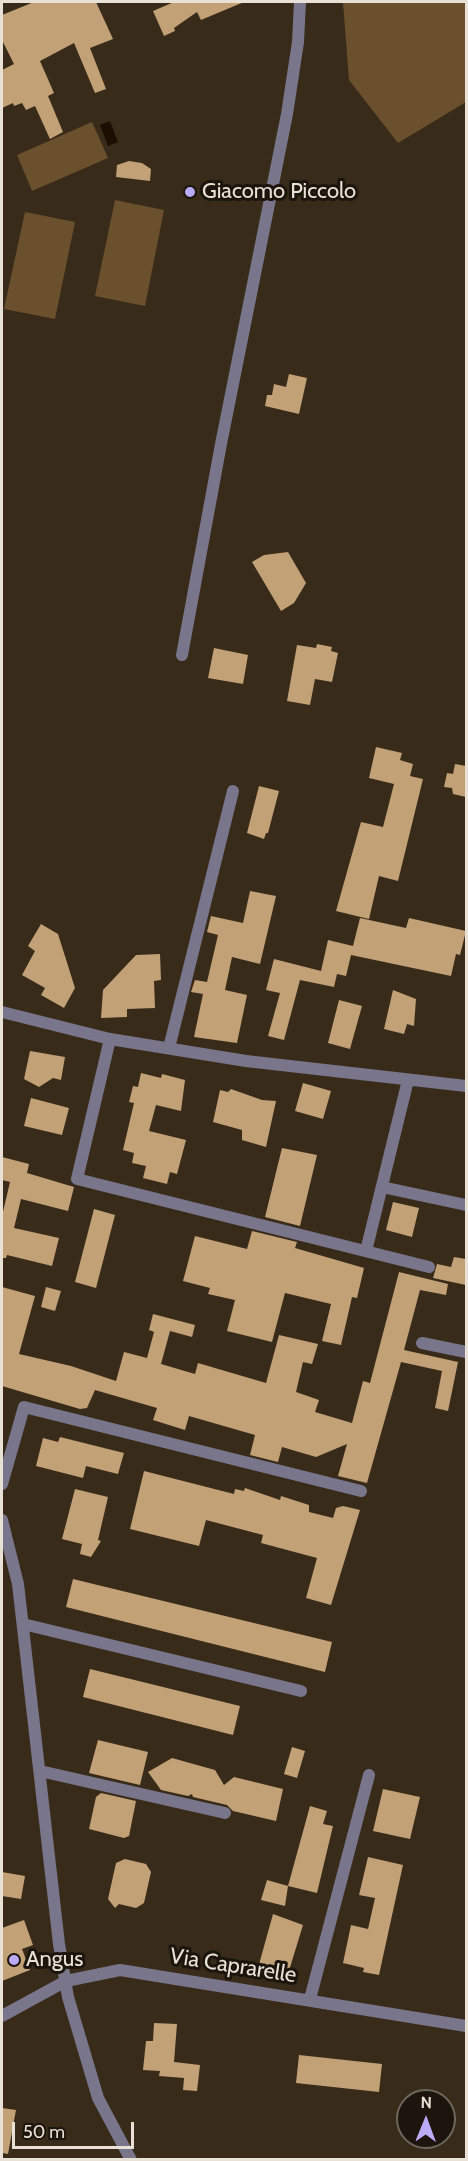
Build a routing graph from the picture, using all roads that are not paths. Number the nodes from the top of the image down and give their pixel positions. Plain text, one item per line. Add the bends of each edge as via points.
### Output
1 (300, 2) edge
2 (182, 655) dead end
3 (233, 790) dead end
4 (2, 1012) edge
5 (110, 1039) junction
6 (169, 1048) junction
7 (408, 1080) junction
8 (466, 1086) edge
9 (382, 1187) junction
10 (466, 1205) edge
11 (366, 1251) junction
12 (429, 1267) dead end
13 (422, 1343) dead end
14 (466, 1352) edge
15 (2, 1485) edge
16 (361, 1491) dead end
17 (2, 1520) edge
18 (6, 1546) edge
19 (23, 1624) junction
20 (301, 1691) dead end
21 (40, 1771) junction
22 (369, 1775) dead end
23 (225, 1814) dead end
24 (66, 1981) junction
25 (310, 1999) junction
26 (2, 2016) edge
27 (466, 2026) edge
28 (131, 2160) edge

1 - 2 street via 287,114
3 - 6 street
4 - 5 street
5 - 6 street
5 - 11 street via 77,1179
6 - 7 street
7 - 8 street
7 - 9 street
9 - 10 street
9 - 11 street
11 - 12 street
13 - 14 street
15 - 16 street via 24,1407
17 - 18 street
18 - 19 street via 18,1584
19 - 20 street
19 - 21 street
21 - 23 street
21 - 24 street
22 - 25 street
24 - 25 street, Via Caprarelle via 120,1970
24 - 26 street, Via Caprarelle
24 - 28 street via 98,2098
25 - 27 street, Via Caprarelle

